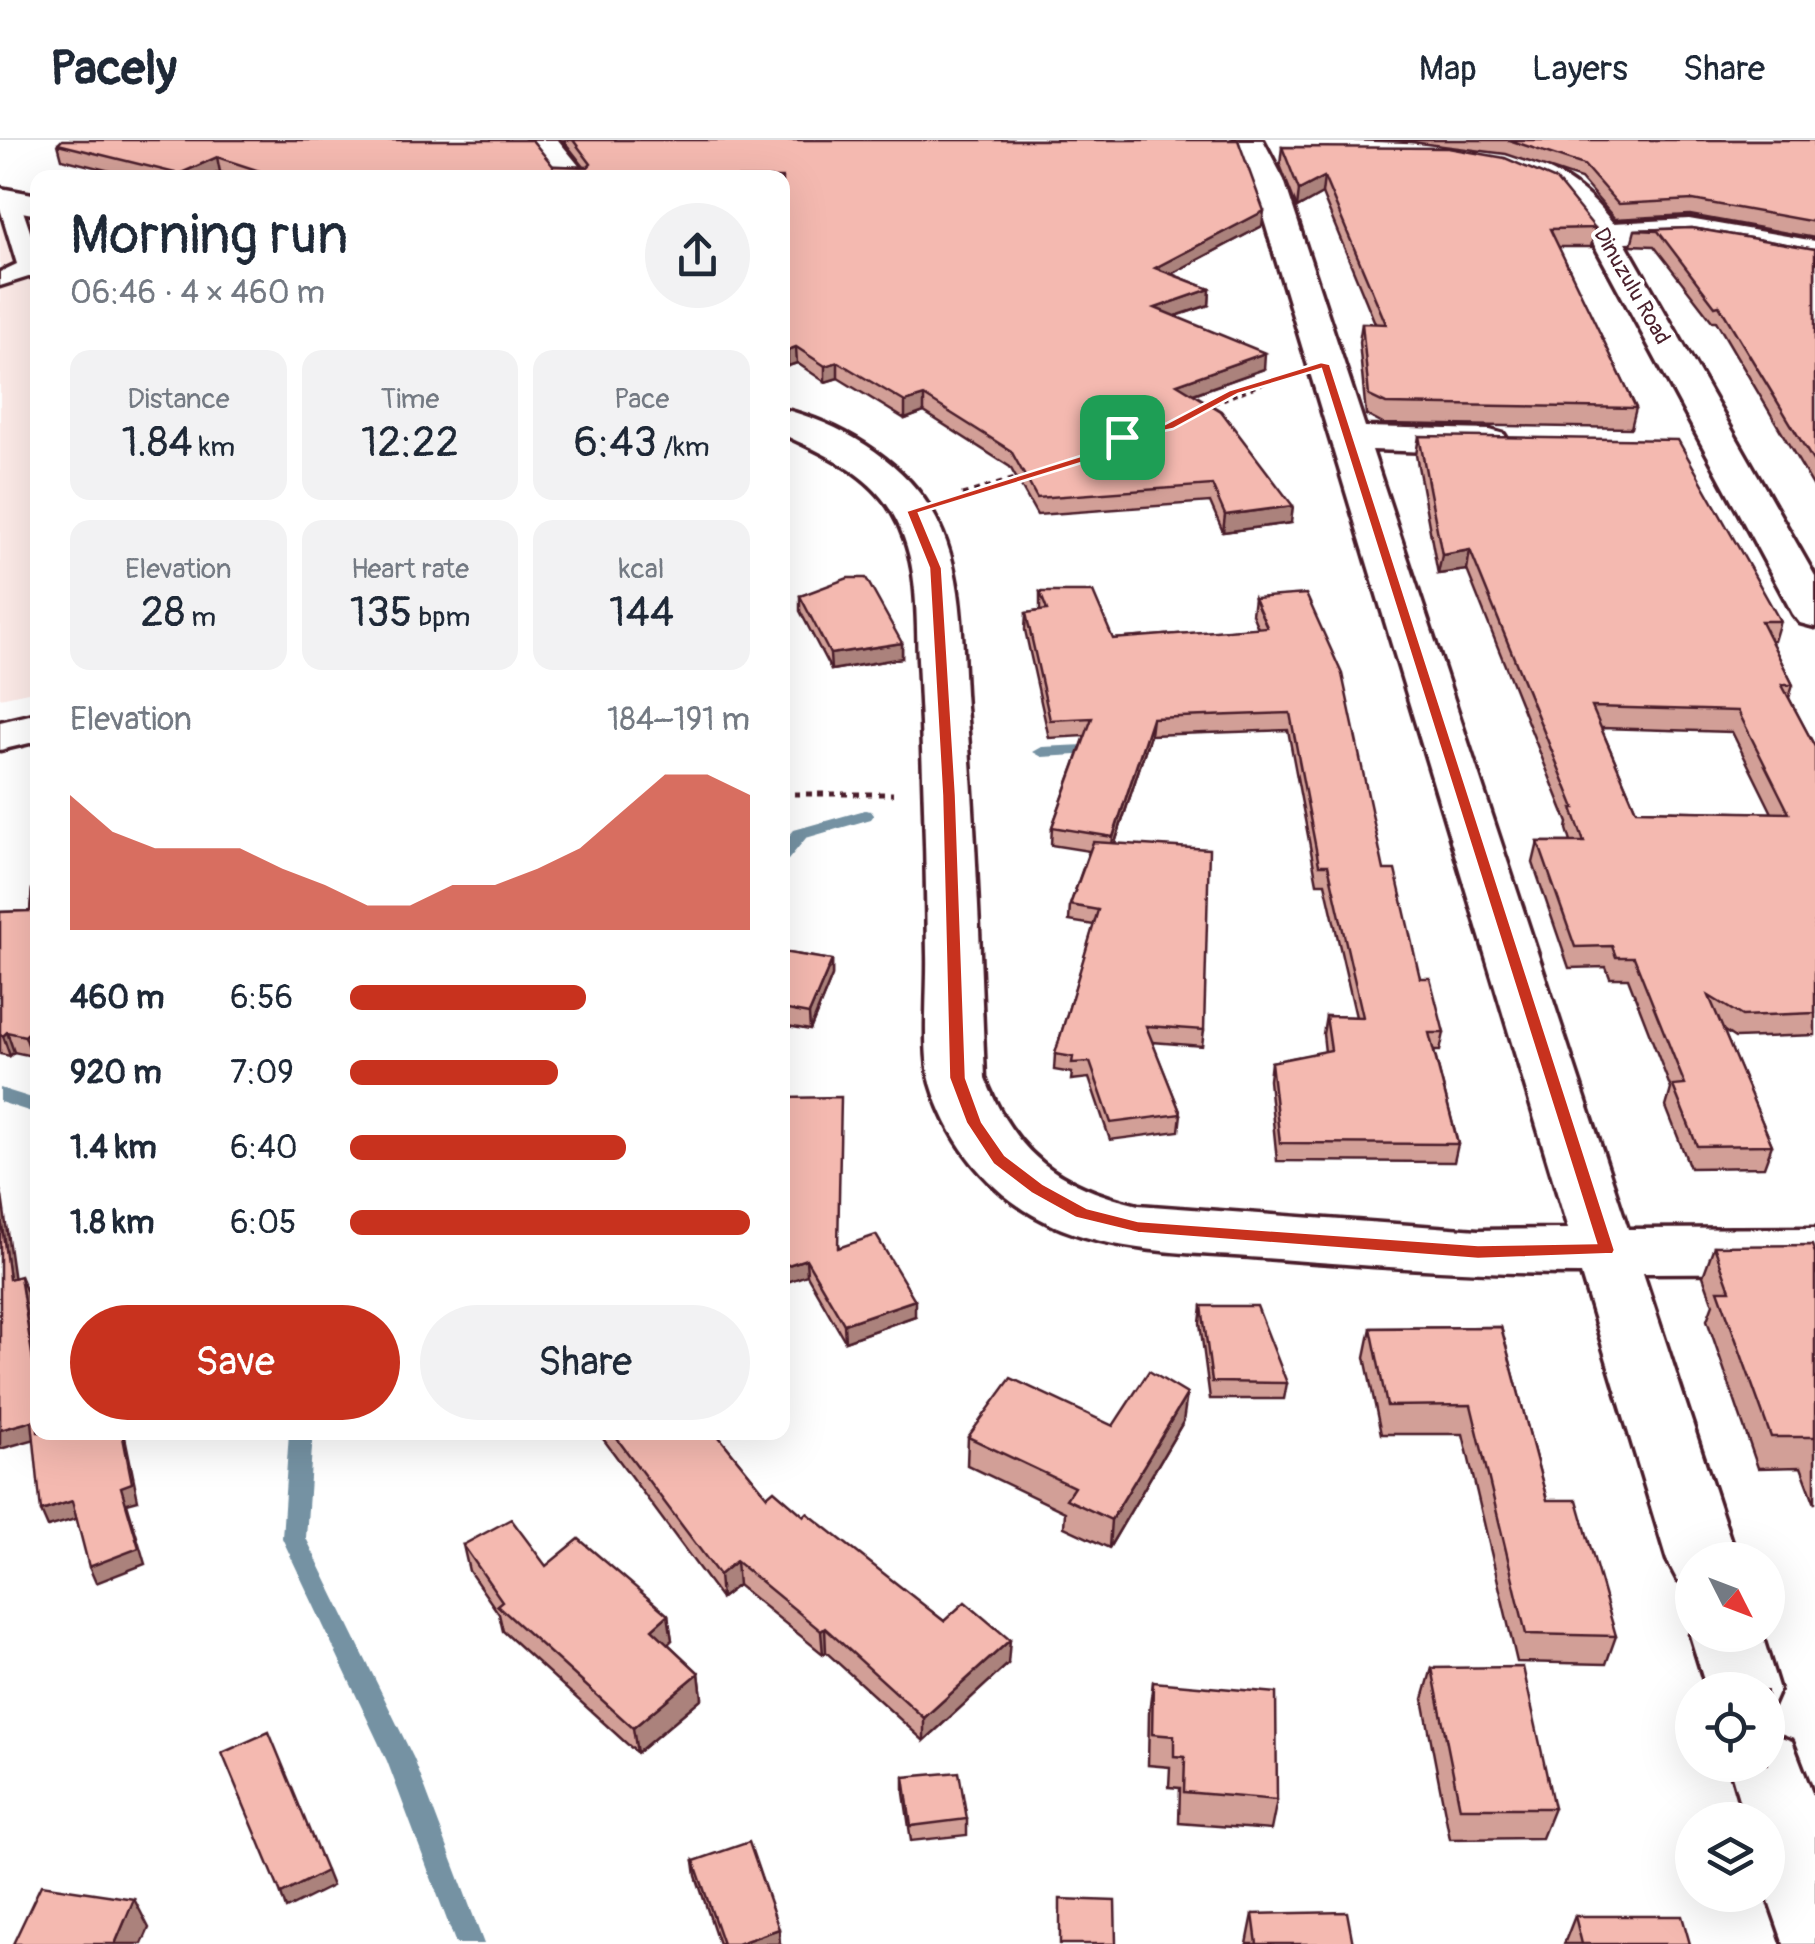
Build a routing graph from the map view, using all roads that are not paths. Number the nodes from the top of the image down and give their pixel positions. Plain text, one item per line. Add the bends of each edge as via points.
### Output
1 (542, 140) edge
2 (1266, 148) edge
3 (1458, 155) edge
4 (567, 170) edge
5 (15, 201) edge
6 (1604, 233) junction
7 (1815, 250) edge
8 (0, 279) edge
9 (790, 424) edge
10 (1348, 438) junction
11 (1519, 442) edge
12 (1815, 614) edge
13 (30, 729) edge
14 (0, 736) edge
15 (1606, 1250) junction
16 (1815, 1250) edge
17 (1696, 1542) edge
18 (1771, 1782) edge
19 (1815, 1925) edge

1 - 4 street
2 - 10 street via 1268,180
3 - 6 street, Dinuzulu Road via 1565,186
5 - 8 lane via 29,264 27,272
6 - 7 street via 1689,229
6 - 12 street, Dinuzulu Road via 1704,445
9 - 15 street via 885,478 912,511 936,568 958,1078 974,1123 999,1159 1082,1213 1138,1227 1478,1252
10 - 11 street
10 - 15 street
13 - 14 street
15 - 16 street
15 - 17 street
18 - 19 street

